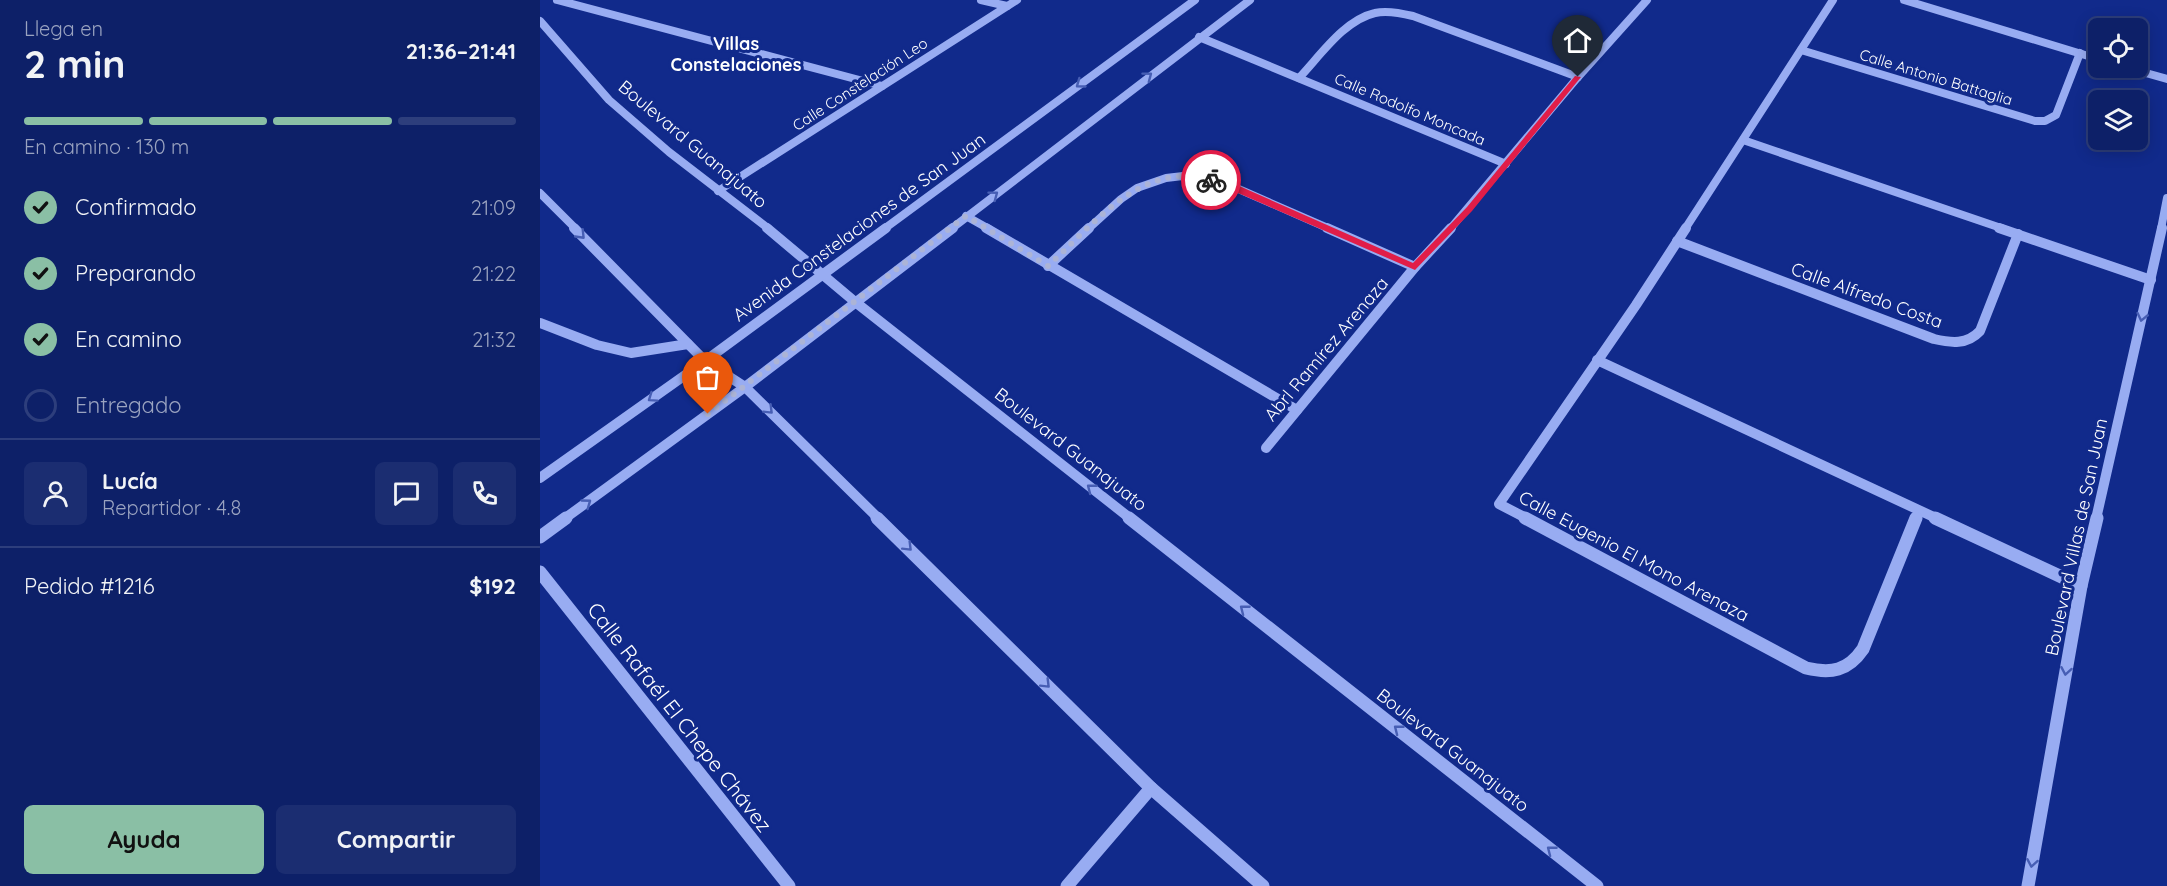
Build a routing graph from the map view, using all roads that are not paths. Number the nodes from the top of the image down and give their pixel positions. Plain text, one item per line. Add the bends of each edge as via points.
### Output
1 (557, 0) edge
2 (981, 0) edge
3 (1017, 0) edge
4 (1195, 0) edge
5 (1250, 0) edge
6 (1647, 0) edge
7 (1833, 0) edge
8 (1904, 0) edge
9 (1007, 6) junction
10 (540, 21) edge
11 (1199, 37) junction
12 (1801, 50) junction
13 (2080, 53) junction
14 (2088, 55) edge
15 (2148, 74) edge
16 (1578, 77) junction
17 (1299, 78) junction
18 (2167, 79) edge
19 (882, 86) junction
20 (1743, 140) junction
21 (1506, 164) junction
22 (718, 191) junction
23 (540, 193) edge
24 (2167, 198) edge
25 (966, 216) junction
26 (2018, 234) junction
27 (1677, 241) junction
28 (2163, 243) edge
29 (1048, 266) junction
30 (1415, 267) junction
31 (823, 272) junction
32 (2151, 280) junction
33 (854, 301) junction
34 (540, 323) edge
35 (688, 344) junction
36 (1598, 360) junction
37 (705, 361) junction
38 (745, 387) junction
39 (1297, 410) junction
40 (1266, 448) dead end
41 (540, 478) edge
42 (1919, 511) junction
43 (540, 537) edge
44 (540, 572) edge
45 (2081, 586) junction
46 (1151, 788) junction
47 (789, 886) edge
48 (1067, 886) edge
49 (1263, 886) edge
50 (1597, 886) edge
51 (2028, 886) edge

1 - 19 street
2 - 9 street
3 - 9 street, Calle Constelación Leo
4 -> 31 street, Avenida Constelaciones de San Juan
5 - 11 street
6 - 16 street
7 - 12 street
8 - 13 street
9 - 19 street, Calle Constelación Leo
10 - 22 street, Boulevard Guanajuato via 608,100
11 - 17 street, Calle Rodolfo Moncada
25 -> 11 street
12 - 13 street, Calle Antonio Battaglia via 2035,121 2056,115
12 - 20 street
13 - 14 street
15 - 18 street
16 - 17 street, Calle Rodolfo Moncada via 1413,16 1391,12 1374,13 1356,23
16 - 21 street
17 - 21 street, Calle Rodolfo Moncada
19 - 22 street, Calle Constelación Leo
20 - 26 street
20 - 27 street
21 - 30 street, Abrl Ramírez Arenaza
22 - 31 street, Boulevard Guanajuato
23 -> 35 street
24 - 28 street, Boulevard Villas de San Juan
25 - 29 street
25 - 33 street
26 - 27 street, Calle Alfredo Costa via 1980,331 1974,338 1950,343
26 - 32 street
27 - 36 street
28 - 32 street, Boulevard Villas de San Juan
29 - 30 street via 1137,188 1184,176 1203,177 1234,187
29 - 39 street
30 - 39 street, Abrl Ramírez Arenaza
31 - 33 street, Boulevard Guanajuato
31 - 37 street, Avenida Constelaciones de San Juan
32 -> 45 street, Boulevard Villas de San Juan
33 - 38 street
50 -> 33 street, Boulevard Guanajuato
34 - 35 street via 597,345 632,353
35 - 37 street
36 - 42 street
36 - 42 street, Calle Eugenio El Mono Arenaza via 1499,504 1806,668 1824,673 1840,671 1855,661
37 - 38 street
37 -> 41 street, Avenida Constelaciones de San Juan
43 -> 38 street
38 -> 46 street
39 - 40 street, Abrl Ramírez Arenaza
42 - 45 street
44 - 47 street, Calle Rafaél El Chepe Chávez
45 -> 51 street, Boulevard Villas de San Juan
46 - 48 street
46 - 49 street

